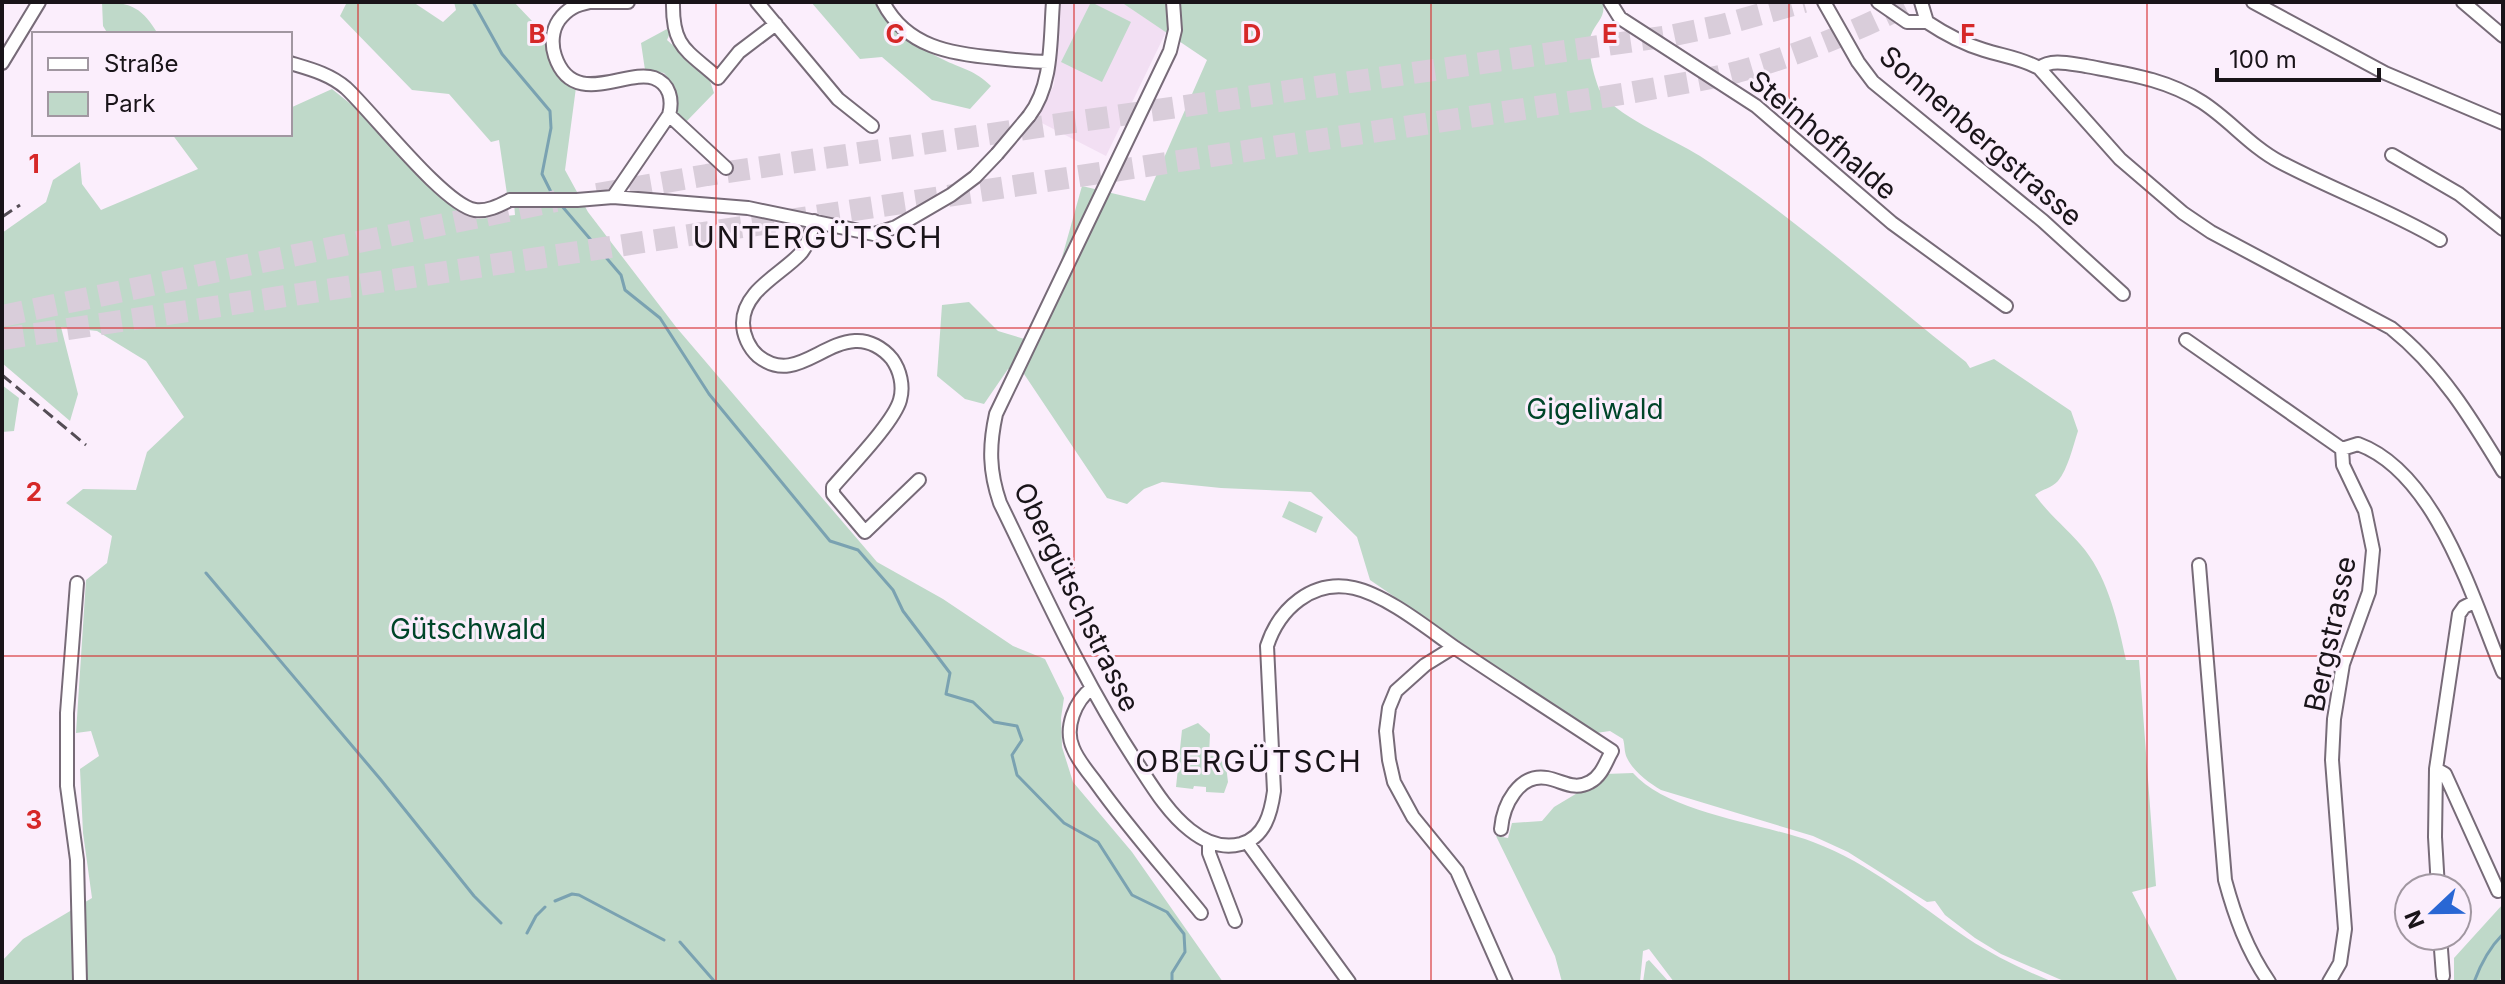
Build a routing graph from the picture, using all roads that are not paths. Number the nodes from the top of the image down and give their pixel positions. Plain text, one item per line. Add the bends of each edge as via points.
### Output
1 (39, 2) edge
2 (591, 2) edge
3 (628, 2) edge
4 (673, 2) edge
5 (757, 2) edge
6 (883, 2) edge
7 (1053, 2) edge
8 (1173, 2) edge
9 (1610, 2) edge
10 (1824, 2) edge
11 (1878, 2) edge
12 (1921, 2) edge
13 (2253, 2) edge
14 (2463, 2) edge
15 (1927, 22) junction
16 (776, 24) junction
17 (2503, 36) edge
18 (1048, 62) junction
19 (2, 63) edge
20 (292, 64) edge
21 (2039, 68) junction
22 (669, 115) junction
23 (2503, 123) edge
24 (872, 126) dead end
25 (2392, 155) dead end
26 (726, 168) dead end
27 (613, 197) junction
28 (814, 221) junction
29 (2503, 229) edge
30 (2440, 240) dead end
31 (2123, 294) dead end
32 (2006, 306) dead end
33 (2186, 340) dead end
34 (2342, 449) junction
35 (2503, 471) edge
36 (919, 480) dead end
37 (2199, 565) dead end
38 (77, 583) dead end
39 (2474, 602) junction
40 (1454, 647) junction
41 (2503, 672) edge
42 (1092, 688) junction
43 (2436, 769) junction
44 (1501, 829) dead end
45 (1209, 842) junction
46 (1247, 842) junction
47 (2437, 872) edge
48 (2498, 891) dead end
49 (1201, 913) dead end
50 (1235, 921) dead end
51 (2441, 952) edge
52 (2443, 976) dead end
53 (80, 982) edge
54 (1349, 982) edge
55 (1506, 982) edge
56 (2269, 982) edge
57 (2329, 982) edge

1 - 19 street
2 - 3 street
2 - 22 street via 568,9 556,24 552,42 565,73 591,85 654,78 668,89
4 - 16 street via 677,41 718,78 739,52
5 - 16 street
6 - 18 street via 899,25 933,48
7 - 18 street
8 - 42 street, Obergütschstrasse via 1170,51 996,414 990,441 1000,503
9 - 32 street, Steinhofhalde via 1620,18 1756,106 1892,223
10 - 31 street, Sonnenbergstrasse via 1873,82
11 - 15 street, Sonnenbergstrasse via 1907,22
12 - 15 street, Sonnenbergstrasse
13 - 23 street via 2385,73
14 - 17 street
15 - 21 street via 1985,51
16 - 24 street via 838,99
18 - 28 street, bridge via 1043,90 1029,116 963,187 890,230 866,233
20 - 27 street, bridge via 325,74 345,88 431,179 464,206 478,211 507,201
21 - 30 street via 2062,62 2172,85 2204,103 2279,162
21 - 35 street via 2120,159 2183,213 2401,336 2462,403
22 - 26 street
22 - 27 street
25 - 29 street via 2459,194
27 - 28 street via 748,208
28 - 36 street via 802,253 748,303 743,324 749,344 764,360 787,366 844,343 878,347 898,371 900,401 833,487 833,494 865,532
33 - 34 street
34 - 39 street via 2351,444 2367,447 2423,495 2440,521
34 - 57 street, Bergstrasse via 2343,465 2369,524 2373,560 2369,592 2343,664 2334,719 2332,760 2345,929 2340,963
37 - 56 street via 2225,880 2247,948
38 - 53 street via 67,786 77,860
39 - 41 street
39 - 43 street via 2459,614
40 - 44 street via 1612,751 1589,783 1571,786 1544,778 1523,783 1506,807
40 - 46 street via 1410,616 1355,588 1318,591 1290,605 1267,646 1273,801 1262,829
40 - 55 street via 1396,691 1386,731 1389,760 1413,817 1457,871
42 - 45 street, Obergütschstrasse via 1159,794 1183,824
42 - 49 street via 1074,713 1072,747 1118,813
43 - 47 street
43 - 48 street via 2445,774
45 - 46 street via 1229,847
45 - 50 street
46 - 54 street
51 - 52 street

